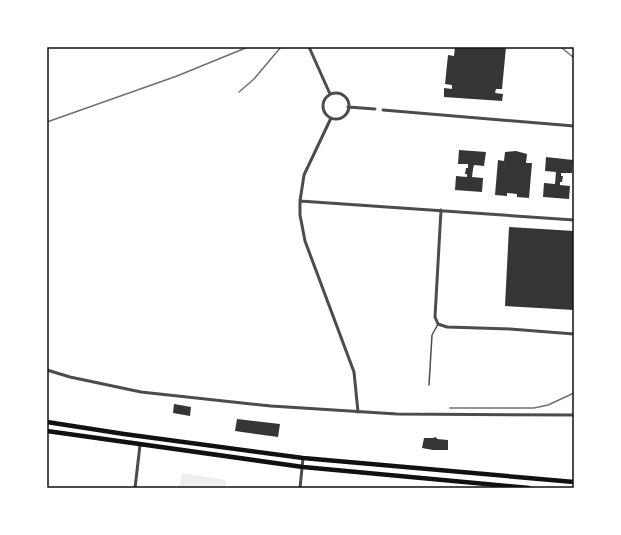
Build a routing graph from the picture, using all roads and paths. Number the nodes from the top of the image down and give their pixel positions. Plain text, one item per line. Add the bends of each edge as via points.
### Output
1 (309, 47) edge
2 (330, 94) junction
3 (348, 107) junction
4 (375, 109) dead end
5 (383, 110) dead end
6 (330, 118) junction
7 (574, 126) edge
8 (300, 201) junction
9 (441, 210) junction
10 (574, 220) edge
11 (438, 324) junction
12 (574, 334) edge
13 (47, 370) edge
14 (429, 384) dead end
15 (358, 412) junction
16 (574, 415) edge
17 (47, 422) edge
18 (47, 431) edge
19 (140, 445) junction
20 (303, 458) junction
21 (303, 467) junction
22 (574, 482) edge
23 (135, 488) edge
24 (300, 488) edge
25 (529, 488) edge

1 - 2 street
2 - 3 street via 343,95 347,99
2 - 6 street via 323,106
3 - 4 street
3 - 6 street via 341,118
5 - 7 street
6 - 8 street via 304,175
8 - 9 street
8 - 15 street via 305,241 354,372
9 - 10 street
9 - 11 street via 435,317
11 - 12 street via 447,327
11 - 14 lane via 432,335
13 - 15 street via 130,390 271,406
15 - 16 street
17 - 20 main road
18 - 19 main road
19 - 21 main road
19 - 23 street
20 - 21 street
20 - 22 main road
21 - 24 street
21 - 25 main road

